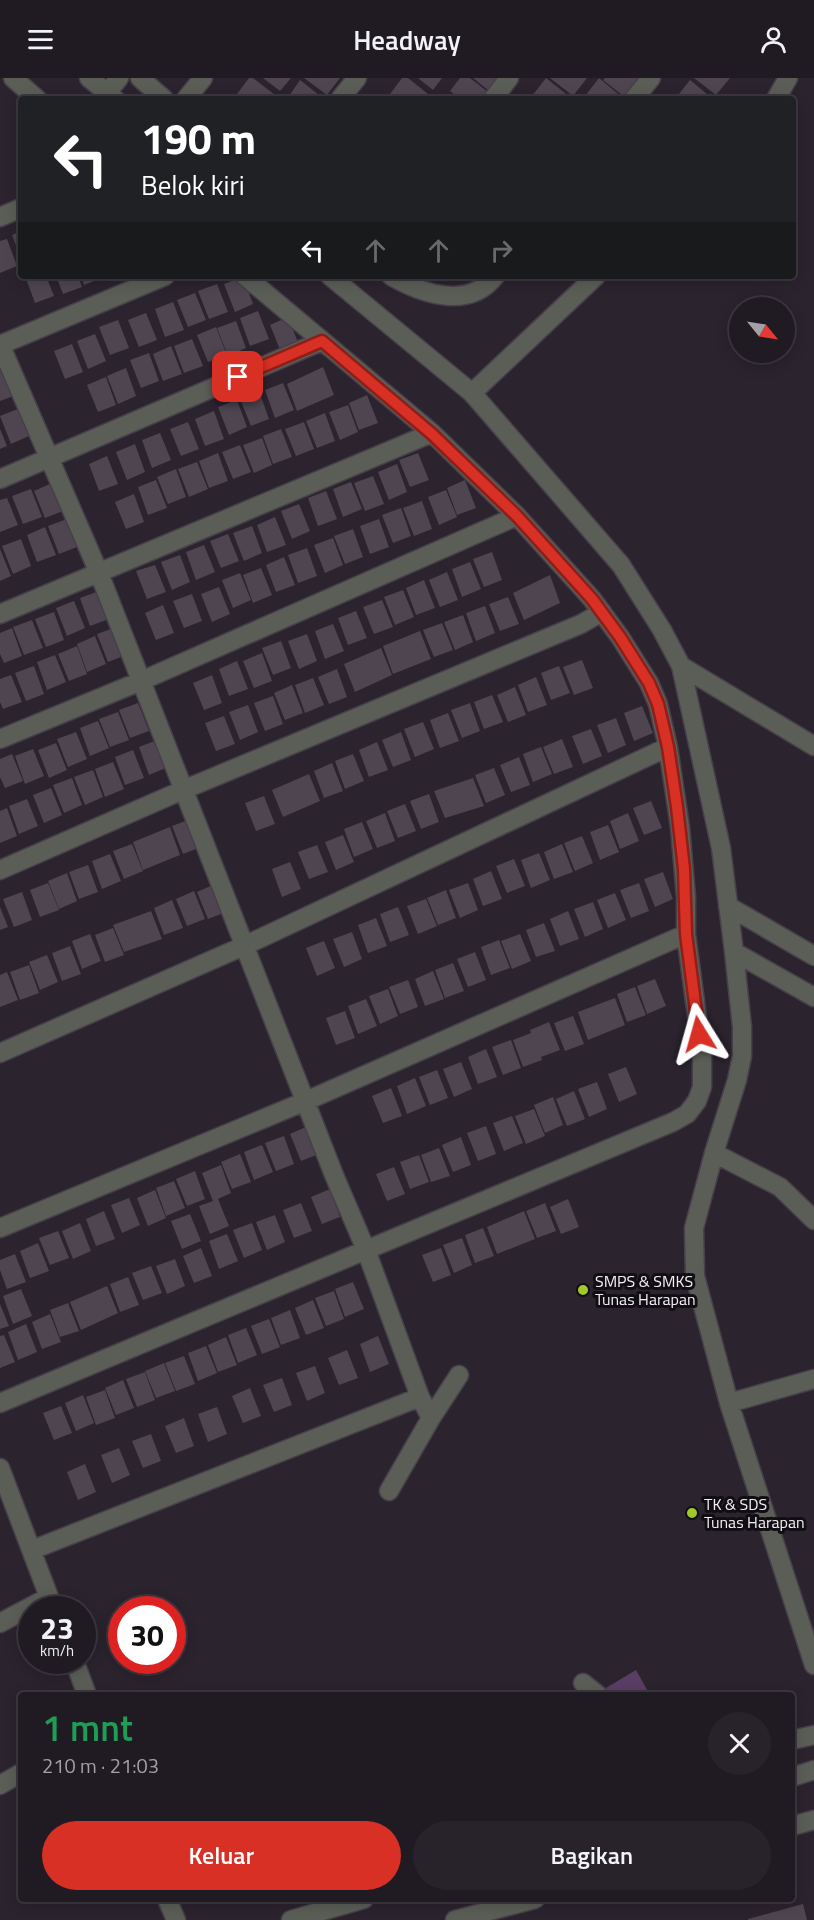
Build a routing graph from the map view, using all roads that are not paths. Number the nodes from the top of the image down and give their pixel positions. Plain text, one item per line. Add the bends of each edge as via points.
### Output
1 (13, 78) edge
2 (89, 78) edge
3 (119, 78) edge
4 (140, 78) edge
5 (204, 78) edge
6 (357, 78) edge
7 (509, 78) edge
8 (651, 78) edge
9 (788, 78) edge
10 (34, 96) edge
11 (111, 96) edge
12 (161, 96) edge
13 (189, 96) edge
14 (342, 96) edge
15 (495, 96) edge
16 (636, 96) edge
17 (778, 96) edge
18 (18, 209) edge
19 (0, 217) edge
20 (158, 279) edge
21 (249, 279) edge
22 (334, 279) edge
23 (398, 279) edge
24 (492, 279) edge
25 (593, 279) edge
26 (322, 341) junction
27 (0, 345) edge
28 (472, 393) junction
29 (432, 434) junction
30 (50, 458) junction
31 (0, 479) edge
32 (517, 516) junction
33 (99, 573) junction
34 (602, 612) junction
35 (0, 614) edge
36 (681, 666) junction
37 (141, 681) junction
38 (0, 739) edge
39 (814, 746) edge
40 (668, 747) junction
41 (183, 790) junction
42 (0, 870) edge
43 (728, 906) junction
44 (686, 934) junction
45 (246, 945) junction
46 (735, 952) junction
47 (814, 956) edge
48 (814, 997) edge
49 (0, 1053) edge
50 (306, 1101) junction
51 (714, 1153) junction
52 (814, 1220) edge
53 (0, 1228) edge
54 (366, 1250) junction
55 (459, 1375) dead end
56 (814, 1379) edge
57 (420, 1397) junction
58 (0, 1403) edge
59 (729, 1403) junction
60 (431, 1418) junction
61 (0, 1468) edge
62 (389, 1491) dead end
63 (32, 1550) junction
64 (49, 1596) edge
65 (18, 1616) edge
66 (0, 1623) edge
67 (814, 1665) edge
68 (79, 1674) edge
69 (583, 1683) dead end
70 (86, 1692) edge
71 (594, 1692) edge
72 (814, 1735) edge
73 (795, 1739) edge
74 (814, 1770) edge
75 (18, 1775) edge
76 (795, 1776) edge
77 (0, 1785) edge
78 (814, 1820) edge
79 (795, 1825) edge
80 (168, 1902) edge
81 (354, 1902) edge
82 (524, 1902) edge
83 (176, 1920) edge
84 (291, 1920) edge
85 (455, 1920) edge

1 - 10 street
2 - 11 street
3 - 11 street
4 - 12 street
5 - 13 street
6 - 14 street
7 - 15 street
8 - 16 street
9 - 17 street
18 - 19 street
20 - 27 street
21 - 26 street
22 - 28 street
23 - 24 street via 421,290 448,296 467,295
25 - 28 street
26 - 29 street
26 - 30 street
27 - 30 street
28 - 36 street via 621,564
29 - 32 street
29 - 33 street
30 - 31 street
30 - 33 street
32 - 34 street
32 - 37 street
33 - 35 street
33 - 37 street
34 - 40 street via 649,683
34 - 41 street
36 - 39 street
36 - 43 street via 721,848
37 - 38 street
37 - 41 street
40 - 44 street via 683,858
40 - 45 street
41 - 42 street
41 - 45 street
43 - 46 street
43 - 47 street
44 - 50 street
44 - 54 street via 703,1073 697,1101 687,1114
45 - 49 street
45 - 50 street
46 - 48 street
46 - 51 street via 742,1056
50 - 53 street
50 - 54 street
51 - 52 street via 780,1187
51 - 59 street via 694,1228 695,1276
54 - 57 street
54 - 58 street
55 - 60 street
56 - 59 street
57 - 60 street
57 - 63 street
59 - 67 street
60 - 62 street
61 - 63 street
63 - 64 street
65 - 66 street
68 - 70 street
69 - 71 street
72 - 73 street
74 - 76 street
75 - 77 street
78 - 79 street
80 - 83 street
81 - 84 street
82 - 85 street

